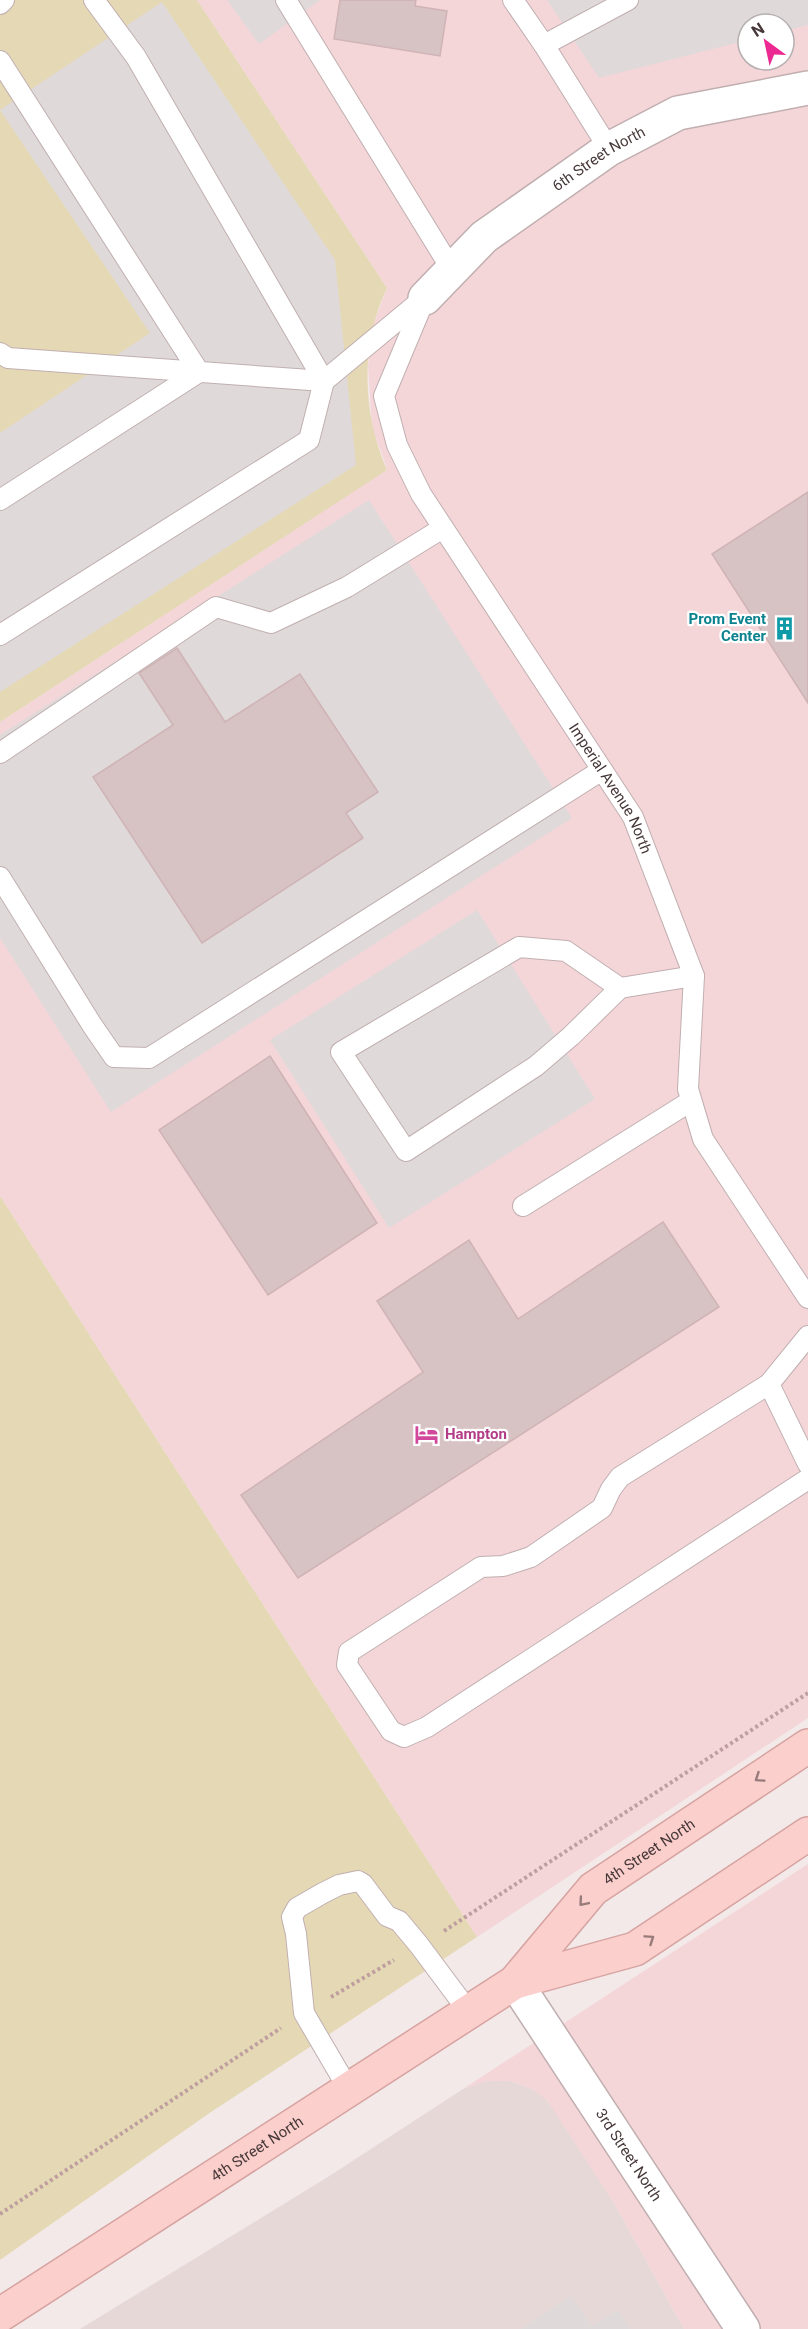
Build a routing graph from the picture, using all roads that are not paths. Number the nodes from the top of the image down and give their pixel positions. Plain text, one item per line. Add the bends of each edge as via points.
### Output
1 (4, 0) edge
2 (94, 0) edge
3 (286, 0) edge
4 (513, 0) edge
5 (628, 0) edge
6 (0, 4) edge
7 (544, 45) junction
8 (0, 61) edge
9 (808, 88) edge
10 (609, 149) junction
11 (452, 270) junction
12 (425, 298) junction
13 (0, 353) edge
14 (199, 372) junction
15 (324, 381) junction
16 (0, 500) edge
17 (443, 528) junction
18 (0, 634) edge
19 (0, 753) edge
20 (602, 770) junction
21 (0, 877) edge
22 (694, 976) junction
23 (620, 988) junction
24 (692, 1101) junction
25 (523, 1206) dead end
26 (808, 1298) edge
27 (808, 1336) edge
28 (769, 1384) junction
29 (808, 1464) edge
30 (808, 1479) edge
31 (808, 1746) edge
32 (808, 1834) edge
33 (515, 1982) junction
34 (469, 2012) junction
35 (349, 2090) junction
36 (0, 2315) edge
37 (743, 2329) edge

1 - 6 lane
2 - 15 lane via 136,57
3 - 11 lane
4 - 7 lane
5 - 7 lane
7 - 10 lane
8 - 14 lane
9 - 10 street, 6th Street North via 678,113
10 - 11 street, 6th Street North via 484,237
11 - 12 street, 6th Street North
12 - 15 lane
12 - 17 lane, Imperial Avenue North via 384,396 397,445
13 - 14 lane via 8,358
14 - 15 lane
14 - 16 lane
15 - 18 lane via 309,440
17 - 19 lane via 347,587 271,623 216,607
17 - 20 lane, Imperial Avenue North
20 - 21 lane via 149,1058 114,1057
20 - 22 lane, Imperial Avenue North via 633,817
22 - 23 lane
22 - 24 lane, Imperial Avenue North via 688,1089
23 - 23 lane via 536,1066 406,1151 341,1052 519,947 566,951
24 - 25 lane
24 - 26 lane, Imperial Avenue North via 703,1139
27 - 28 lane
28 - 29 lane
28 - 30 lane via 629,1471 611,1489 602,1508 573,1530 531,1557 503,1566 481,1567 459,1580 349,1652 347,1665 391,1731 404,1737 427,1727
31 -> 33 street, 4th Street North via 593,1889
33 -> 32 street, 4th Street North via 635,1949
33 - 34 street, 4th Street North
33 - 37 street, 3rd Street North
34 - 35 street, 4th Street North
34 - 35 lane via 399,1921 387,1916 363,1884 358,1881 339,1885 297,1908 292,1917 304,2013
35 - 36 street, 4th Street North

